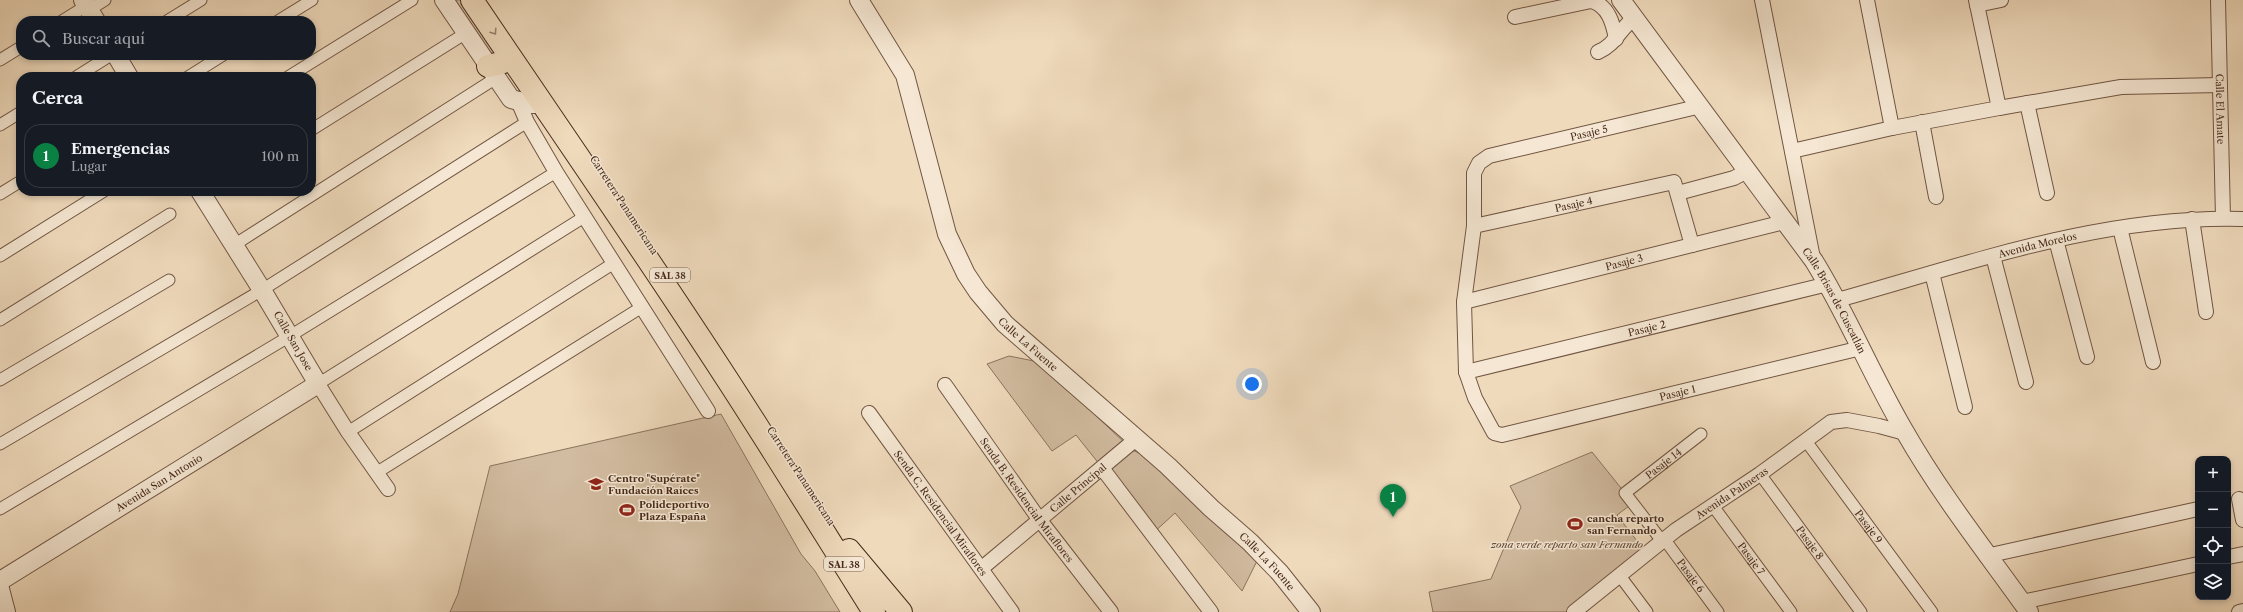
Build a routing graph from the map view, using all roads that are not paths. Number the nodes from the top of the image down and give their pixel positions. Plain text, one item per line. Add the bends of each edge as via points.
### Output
1 (105, 0) edge
2 (201, 0) edge
3 (312, 0) edge
4 (412, 0) edge
5 (444, 0) edge
6 (472, 0) edge
7 (490, 0) edge
8 (859, 0) edge
9 (1621, 0) edge
10 (1762, 0) edge
11 (1867, 0) edge
12 (2000, 0) edge
13 (2218, 0) edge
14 (1976, 2) edge
15 (88, 9) edge
16 (73, 16) edge
17 (175, 16) edge
18 (286, 16) edge
19 (1515, 16) dead end
20 (1634, 18) junction
21 (466, 33) junction
22 (1616, 39) junction
23 (16, 50) edge
24 (1598, 52) dead end
25 (511, 58) junction
26 (0, 60) edge
27 (103, 60) edge
28 (119, 60) edge
29 (215, 60) edge
30 (315, 60) edge
31 (316, 60) edge
32 (84, 72) edge
33 (126, 72) edge
34 (196, 72) edge
35 (296, 72) edge
36 (492, 72) junction
37 (2220, 85) junction
38 (518, 101) junction
39 (2026, 103) junction
40 (540, 104) junction
41 (1700, 106) junction
42 (1999, 108) junction
43 (16, 115) edge
44 (526, 122) junction
45 (1922, 122) junction
46 (0, 125) edge
47 (316, 127) edge
48 (1892, 128) junction
49 (1792, 151) junction
50 (1747, 171) junction
51 (556, 172) junction
52 (16, 184) edge
53 (1676, 188) junction
54 (316, 190) edge
55 (2047, 193) dead end
56 (0, 194) edge
57 (96, 196) edge
58 (207, 196) edge
59 (307, 196) edge
60 (1936, 197) dead end
61 (170, 214) dead end
62 (584, 217) junction
63 (2223, 218) junction
64 (2192, 219) junction
65 (2243, 219) edge
66 (1784, 222) junction
67 (1474, 226) junction
68 (2120, 228) junction
69 (2056, 240) junction
70 (234, 245) junction
71 (1692, 245) junction
72 (0, 256) edge
73 (1993, 256) junction
74 (1814, 261) junction
75 (614, 263) junction
76 (1932, 273) junction
77 (169, 280) dead end
78 (1828, 284) junction
79 (262, 290) junction
80 (1838, 300) junction
81 (1464, 302) junction
82 (642, 307) junction
83 (2206, 312) dead end
84 (0, 320) edge
85 (290, 336) junction
86 (1861, 348) junction
87 (2087, 357) dead end
88 (2153, 362) dead end
89 (1466, 372) junction
90 (0, 380) edge
91 (2026, 382) dead end
92 (318, 384) junction
93 (945, 385) dead end
94 (1964, 407) dead end
95 (708, 411) dead end
96 (869, 413) dead end
97 (348, 432) junction
98 (1905, 433) junction
99 (1701, 434) dead end
100 (1136, 439) junction
101 (1806, 441) junction
102 (0, 444) edge
103 (1102, 468) junction
104 (376, 473) junction
105 (1760, 474) junction
106 (388, 489) dead end
107 (1625, 493) joint
108 (2237, 500) edge
109 (1712, 506) junction
110 (0, 509) edge
111 (2195, 510) edge
112 (813, 515) junction
113 (1039, 519) junction
114 (2243, 520) edge
115 (1664, 541) junction
116 (849, 550) junction
117 (2243, 554) edge
118 (1986, 556) junction
119 (2231, 556) edge
120 (2195, 565) edge
121 (982, 568) junction
122 (1620, 576) junction
123 (0, 581) edge
124 (0, 589) edge
125 (2026, 607) edge
126 (2243, 611) edge
127 (6, 612) edge
128 (866, 612) edge
129 (874, 612) edge
130 (890, 612) edge
131 (901, 612) edge
132 (1012, 612) edge
133 (1111, 612) edge
134 (1211, 612) edge
135 (1311, 612) edge
136 (1575, 612) edge
137 (1647, 612) edge
138 (1718, 612) edge
139 (1791, 612) edge
140 (1861, 612) edge
141 (1932, 612) edge
142 (2239, 612) edge

1 - 15 street
2 - 17 street
3 - 18 street
4 - 31 street
5 - 21 street
6 -> 25 highway, Carretera Panamericana / SAL 38
7 - 116 highway, Carretera Panamericana / SAL 38
8 - 100 street, Calle La Fuente via 905,75 947,234 966,274 989,308 1005,324
9 - 20 street, Calle Brisas de Cuscatlán
10 - 49 street
11 - 48 street
12 - 14 street
13 - 37 street, Calle El Amate
14 - 42 street
15 - 16 street
19 - 22 street via 1591,1 1602,5 1608,13
20 - 22 street via 1622,28
20 - 41 street, Calle Brisas de Cuscatlán
21 - 36 street
21 - 47 street
22 - 24 street via 1605,50
23 - 26 street
25 - 36 highway
25 - 40 highway, Carretera Panamericana / SAL 38
27 - 32 street
28 - 33 street
29 - 34 street
30 - 35 street
36 - 38 street via 511,99
36 - 54 street
37 - 39 street via 2121,87
37 - 63 street, Calle El Amate
38 - 40 street
38 - 44 street
39 - 42 street
39 - 55 street
40 - 112 highway, Carretera Panamericana / SAL 38 via 630,232
41 - 50 street, Calle Brisas de Cuscatlán
41 - 67 street, Pasaje 5 via 1489,156 1479,163 1474,173
42 - 45 street
43 - 46 street
44 - 51 street
44 - 79 street
45 - 48 street
45 - 60 street
48 - 49 street
49 - 74 street
50 - 53 street, Pasaje 4 via 1734,178
50 - 66 street, Calle Brisas de Cuscatlán
51 - 62 street
51 - 85 street
52 - 56 street
53 - 67 street, Pasaje 4
53 - 71 street
57 - 72 street
58 - 70 street, Calle San Jose
59 - 70 street
61 - 84 street
62 - 75 street
62 - 92 street
63 - 64 street, Avenida Morelos
63 - 65 street, Avenida Morelos
64 - 68 street, Avenida Morelos
64 - 83 street
66 - 71 street, Pasaje 3
66 - 74 street, Calle Brisas de Cuscatlán
67 - 81 street
68 - 69 street, Avenida Morelos
68 - 88 street
69 - 73 street, Avenida Morelos
69 - 87 street
70 - 79 street, Calle San Jose
71 - 81 street, Pasaje 3
73 - 76 street, Avenida Morelos
73 - 91 street
74 - 78 street, Calle Brisas de Cuscatlán
75 - 82 street
75 - 97 street
76 - 80 street, Avenida Morelos
76 - 94 street
77 - 90 street
78 - 80 street, Calle Brisas de Cuscatlán
78 - 89 street, Pasaje 2
79 - 85 street, Calle San Jose
79 - 102 street
80 - 86 street, Calle Brisas de Cuscatlán
81 - 89 street
82 - 95 street
82 - 104 street
85 - 92 street, Calle San Jose
85 - 110 street
86 - 89 street, Pasaje 1 via 1502,435 1494,433
86 - 98 street, Calle Brisas de Cuscatlán
92 - 97 street, Calle San Jose
92 - 123 street, Avenida San Antonio
93 - 113 street, Senda B, Residencial Miraflores
96 - 121 street, Senda C, Residencial Miraflores
97 - 104 street, Calle San Jose
98 - 101 street, Avenida Palmeras via 1848,420 1831,422
98 - 118 street, Calle Brisas de Cuscatlán
99 - 107 street, Pasaje 14
100 - 103 street, Calle Principal
100 - 135 street, Calle La Fuente via 1265,556
101 - 105 street, Avenida Palmeras
101 - 141 street, Pasaje 9
103 - 113 street, Calle Principal
103 - 134 street
104 - 106 street, Calle San Jose
105 - 109 street, Avenida Palmeras
105 - 140 street, Pasaje 8
107 - 115 street, Pasaje 6
108 - 114 street
109 - 115 street, Avenida Palmeras
109 - 139 street, Pasaje 7
111 - 118 street
112 - 128 highway via 845,578
112 - 129 highway, SAL 38
113 - 121 street, Calle Principal
113 - 133 street, Senda B, Residencial Miraflores
115 - 122 street, Avenida Palmeras
115 - 138 street, Pasaje 6
116 - 130 highway, SAL 38
116 - 131 highway
117 - 119 street
118 - 125 street, Calle Brisas de Cuscatlán
120 - 125 street
121 - 132 street, Senda C, Residencial Miraflores
122 - 136 street, Avenida Palmeras
122 - 137 street
124 - 127 street
126 - 142 street

